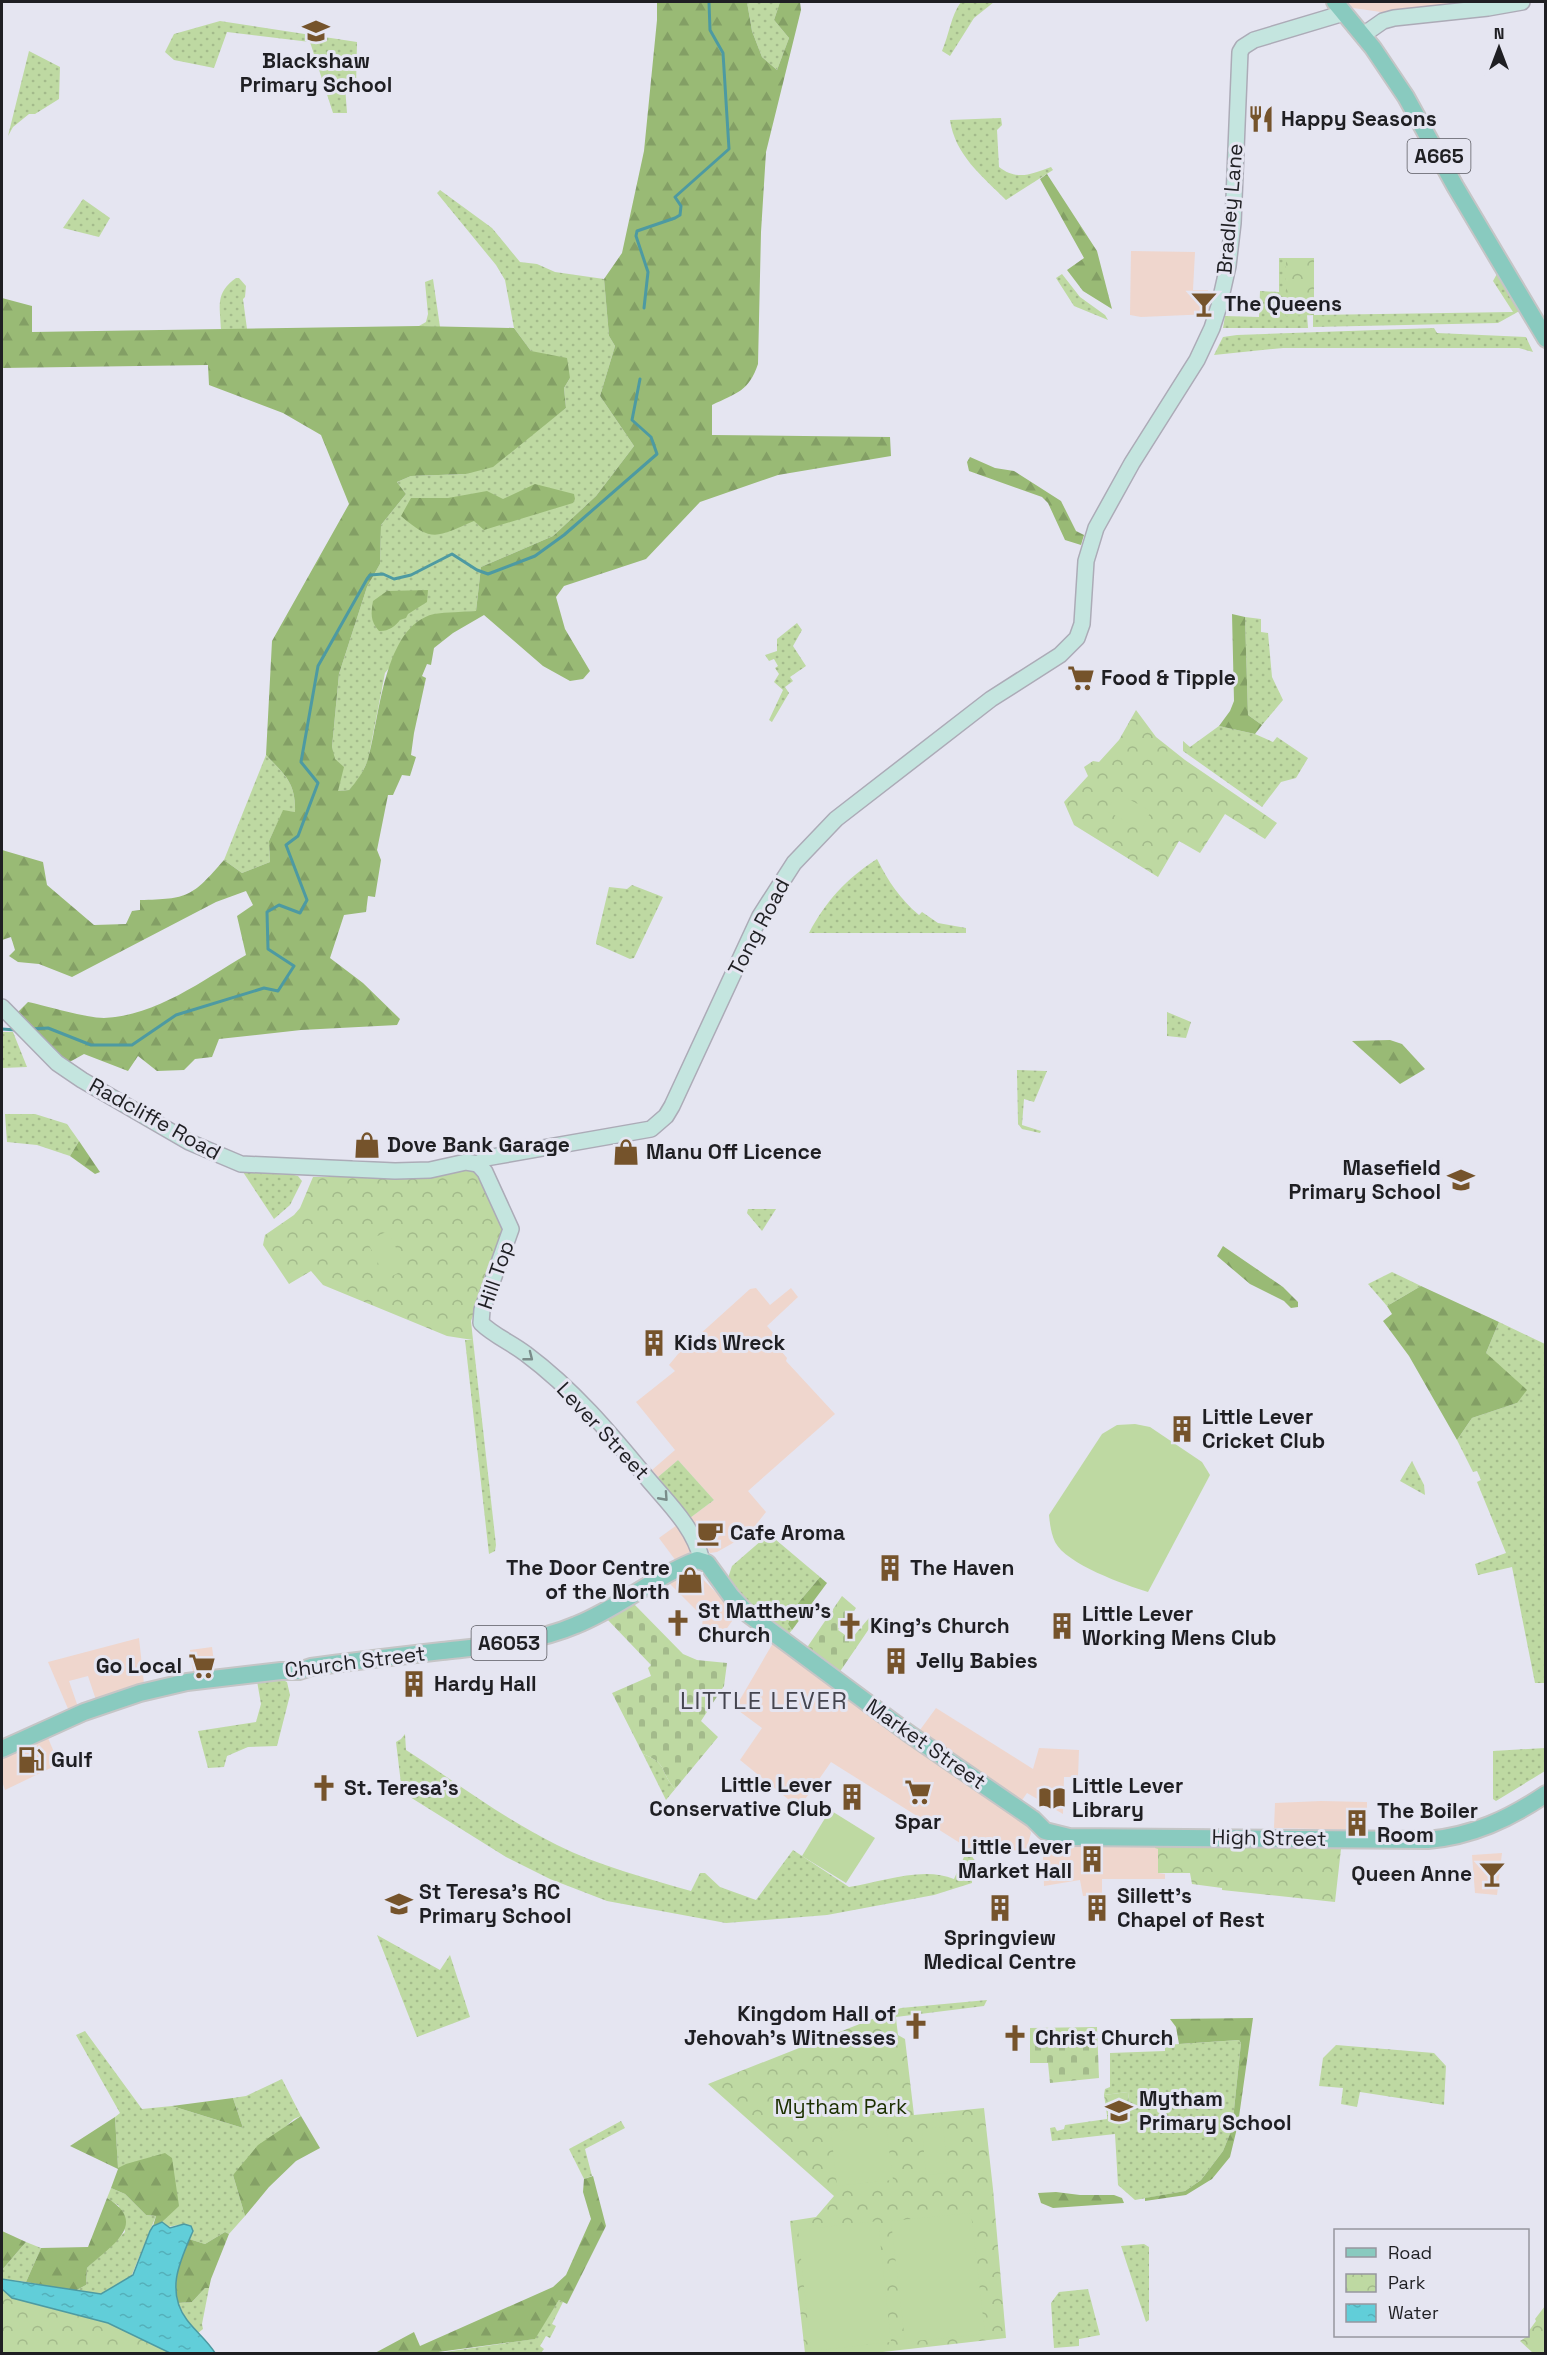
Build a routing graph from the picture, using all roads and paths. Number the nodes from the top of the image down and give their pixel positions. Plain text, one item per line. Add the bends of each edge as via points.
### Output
1 (1522, 2) edge
2 (1338, 5) edge
3 (1362, 35) junction
4 (1545, 339) edge
5 (1084, 594) joint
6 (6, 1012) edge
7 (478, 1164) junction
8 (481, 1323) joint
9 (702, 1560) junction
10 (2, 1749) edge
11 (1545, 1794) edge
12 (1045, 1831) joint

1 - 3 street via 1394,18
2 - 3 main road, A665
2 - 5 street, Bradley Lane via 1316,22 1254,40 1240,52 1233,223 1219,306 1197,360 1096,528 1086,561
3 - 4 main road, A665 via 1406,97
5 - 7 street, Tong Road via 1080,632 1069,646 981,706 844,812 794,863 760,916 672,1106 658,1125 486,1158
6 - 7 street, Radcliffe Road via 57,1063 189,1142 241,1164 395,1171 430,1170 466,1162
7 - 8 street, Hill Top via 511,1229
8 -> 9 street, Lever Street via 526,1354 606,1427 688,1528
9 - 10 main road, Church Street / A6053 via 576,1625 547,1635 513,1643 299,1671 187,1682 84,1712
9 - 12 main road, Market Street via 748,1614
11 - 12 main road, High Street via 1491,1826 1428,1840 1069,1837

